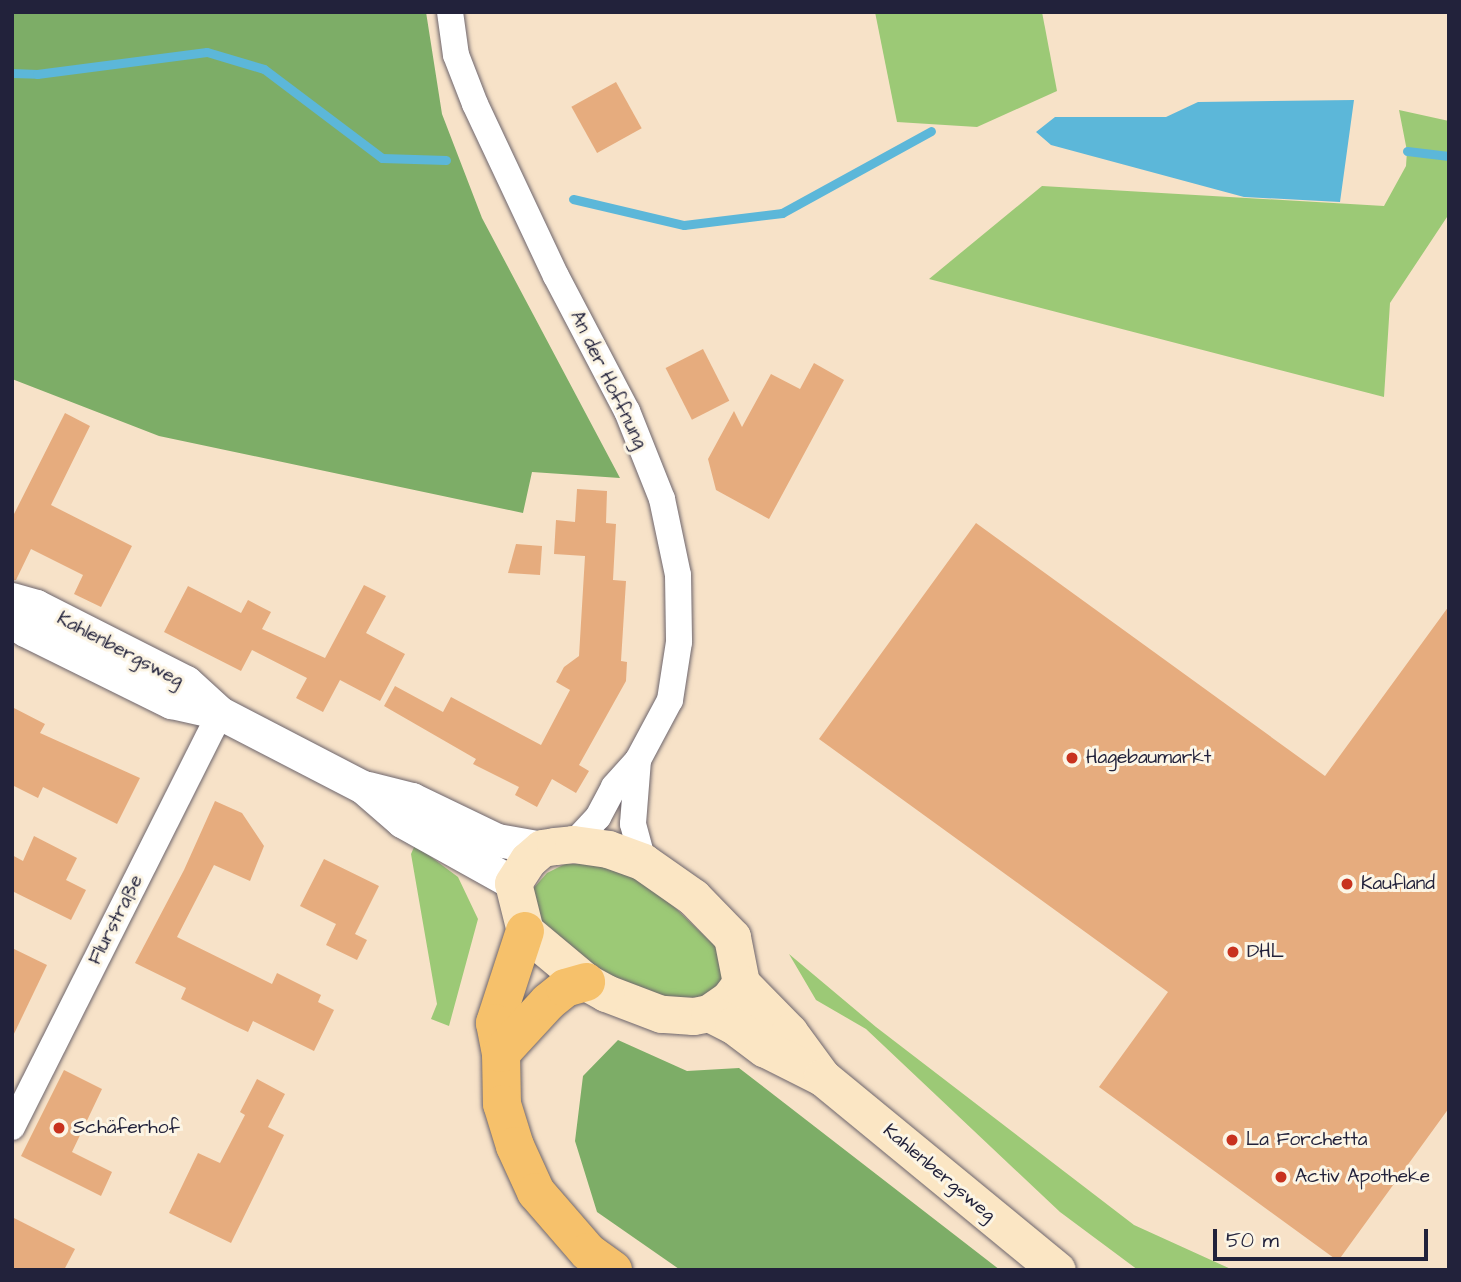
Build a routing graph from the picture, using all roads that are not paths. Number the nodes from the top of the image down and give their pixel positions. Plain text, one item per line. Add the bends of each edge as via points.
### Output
1 (450, 12) edge
2 (12, 599) edge
3 (12, 621) edge
4 (220, 713) junction
5 (638, 760) junction
6 (363, 787) junction
7 (558, 846) junction
8 (643, 862) junction
9 (513, 883) junction
10 (525, 931) junction
11 (586, 982) junction
12 (741, 984) junction
13 (709, 1013) junction
14 (500, 1053) junction
15 (822, 1077) junction
16 (12, 1127) edge
17 (612, 1270) edge
18 (1057, 1270) edge

1 - 5 street, An der Hoffnung via 456,55 475,104 556,276 627,411 662,499 678,575 679,642 670,700
2 - 4 street, Kahlenbergsweg via 36,606 186,682
3 - 4 street, Kahlenbergsweg via 171,702
4 - 6 street, Kahlenbergsweg
4 - 16 street, Flurstraße
5 - 7 street, An der Hoffnung via 614,787 598,817
5 - 8 street, An der Hoffnung via 633,824
6 - 7 street, Kahlenbergsweg via 412,799 497,839
6 - 9 street, Kahlenbergsweg via 402,821
7 - 8 main road, Kahlenbergsweg via 608,849
7 - 9 main road via 528,860
8 - 12 main road, Kahlenbergsweg via 710,912 732,937
9 - 10 main road
10 - 11 main road
10 - 14 main road via 495,1023
11 - 13 main road via 661,1014
11 - 14 main road via 565,988 548,1002
12 - 13 main road
12 - 15 main road, Kahlenbergsweg via 789,1032
13 - 15 main road, Kahlenbergsweg
14 - 17 main road via 502,1104 514,1146 536,1192 588,1252
15 - 18 main road, Kahlenbergsweg

